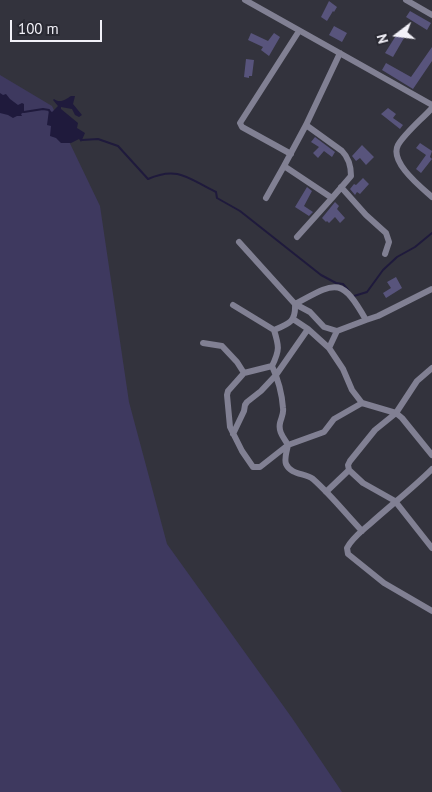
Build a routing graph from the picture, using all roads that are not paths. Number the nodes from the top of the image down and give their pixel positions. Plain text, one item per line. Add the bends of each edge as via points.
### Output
1 (245, 0) edge
2 (406, 0) edge
3 (432, 15) edge
4 (299, 30) junction
5 (340, 53) junction
6 (432, 106) edge
7 (306, 125) junction
8 (291, 154) junction
9 (284, 166) junction
10 (341, 187) junction
11 (432, 197) edge
12 (266, 198) dead end
13 (332, 198) junction
14 (298, 238) dead end
15 (239, 242) dead end
16 (385, 254) dead end
17 (432, 289) edge
18 (295, 304) junction
19 (232, 305) dead end
20 (293, 319) junction
21 (366, 320) junction
22 (308, 329) junction
23 (274, 330) junction
24 (337, 331) junction
25 (203, 343) dead end
26 (329, 348) junction
27 (272, 366) junction
28 (432, 368) edge
29 (244, 374) junction
30 (276, 375) junction
31 (362, 403) junction
32 (396, 413) junction
33 (233, 434) junction
34 (288, 445) junction
35 (432, 455) edge
36 (432, 469) edge
37 (349, 470) junction
38 (326, 492) junction
39 (395, 501) junction
40 (362, 531) junction
41 (432, 548) edge
42 (432, 610) edge

1 - 4 street
2 - 3 street
4 - 5 street
4 - 8 street via 240,123
5 - 6 street
5 - 7 street
6 - 11 street via 398,146 396,154 400,165
7 - 8 street
7 - 10 street via 346,155 351,176
8 - 9 street
9 - 12 street
9 - 13 street
10 - 13 street
10 - 16 street via 386,233 389,242
13 - 14 street
15 - 18 street
17 - 21 street
18 - 20 street
18 - 21 street via 335,286 354,298
18 - 24 street via 310,312 324,327
19 - 23 street
20 - 22 street
20 - 23 street
21 - 24 street
22 - 26 street
22 - 30 street
23 - 27 street via 279,346
24 - 26 street
25 - 29 street via 222,346
26 - 31 street
27 - 29 street
27 - 30 street
28 - 32 street via 417,381
29 - 33 street via 227,395
30 - 33 street via 247,402
30 - 34 street via 283,408 280,429
31 - 32 street
31 - 34 street via 334,419 324,432
32 - 35 street
32 - 37 street via 370,436 350,462
33 - 34 street via 253,467 260,467
34 - 38 street via 287,466 312,478
36 - 39 street
37 - 38 street
37 - 39 street via 363,483
38 - 40 street
39 - 40 street
39 - 41 street
40 - 42 street via 349,544 348,554 384,583

